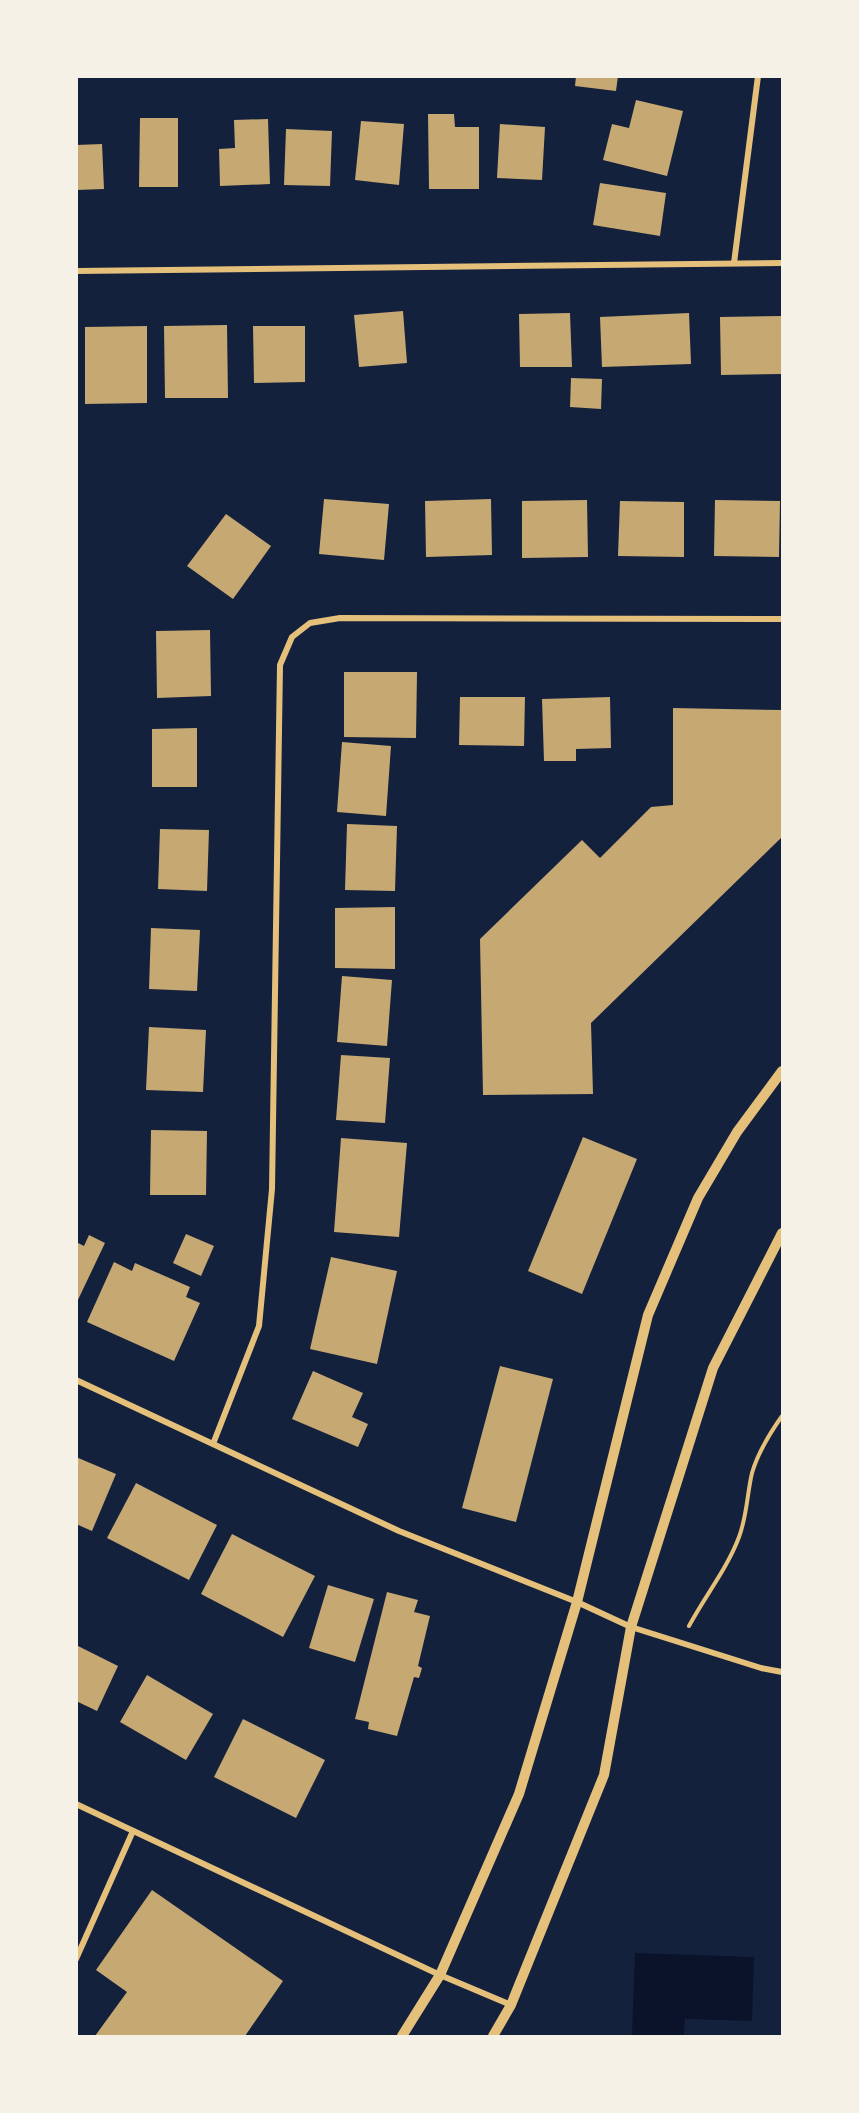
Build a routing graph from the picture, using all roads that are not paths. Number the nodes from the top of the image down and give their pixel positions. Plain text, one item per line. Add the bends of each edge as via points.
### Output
1 (758, 76) edge
2 (783, 262) edge
3 (734, 263) junction
4 (76, 271) edge
5 (783, 619) edge
6 (783, 1071) edge
7 (783, 1233) edge
8 (76, 1380) edge
9 (213, 1444) junction
10 (577, 1602) junction
11 (631, 1627) junction
12 (783, 1672) edge
13 (76, 1804) edge
14 (133, 1831) junction
15 (76, 1959) edge
16 (440, 1975) junction
17 (511, 2005) junction
18 (402, 2037) edge
19 (493, 2037) edge

1 - 3 street
2 - 3 street
3 - 4 street
5 - 9 street via 340,618 310,622 292,637 280,664 272,1188 259,1326
6 - 10 street via 736,1132 698,1198 648,1315
7 - 11 street via 713,1368
8 - 9 street
9 - 10 street via 399,1532
10 - 11 street
10 - 16 street via 519,1794
11 - 12 street
11 - 17 street via 604,1775
13 - 14 street
14 - 15 street
14 - 16 street
16 - 17 street
16 - 18 street
17 - 19 street

